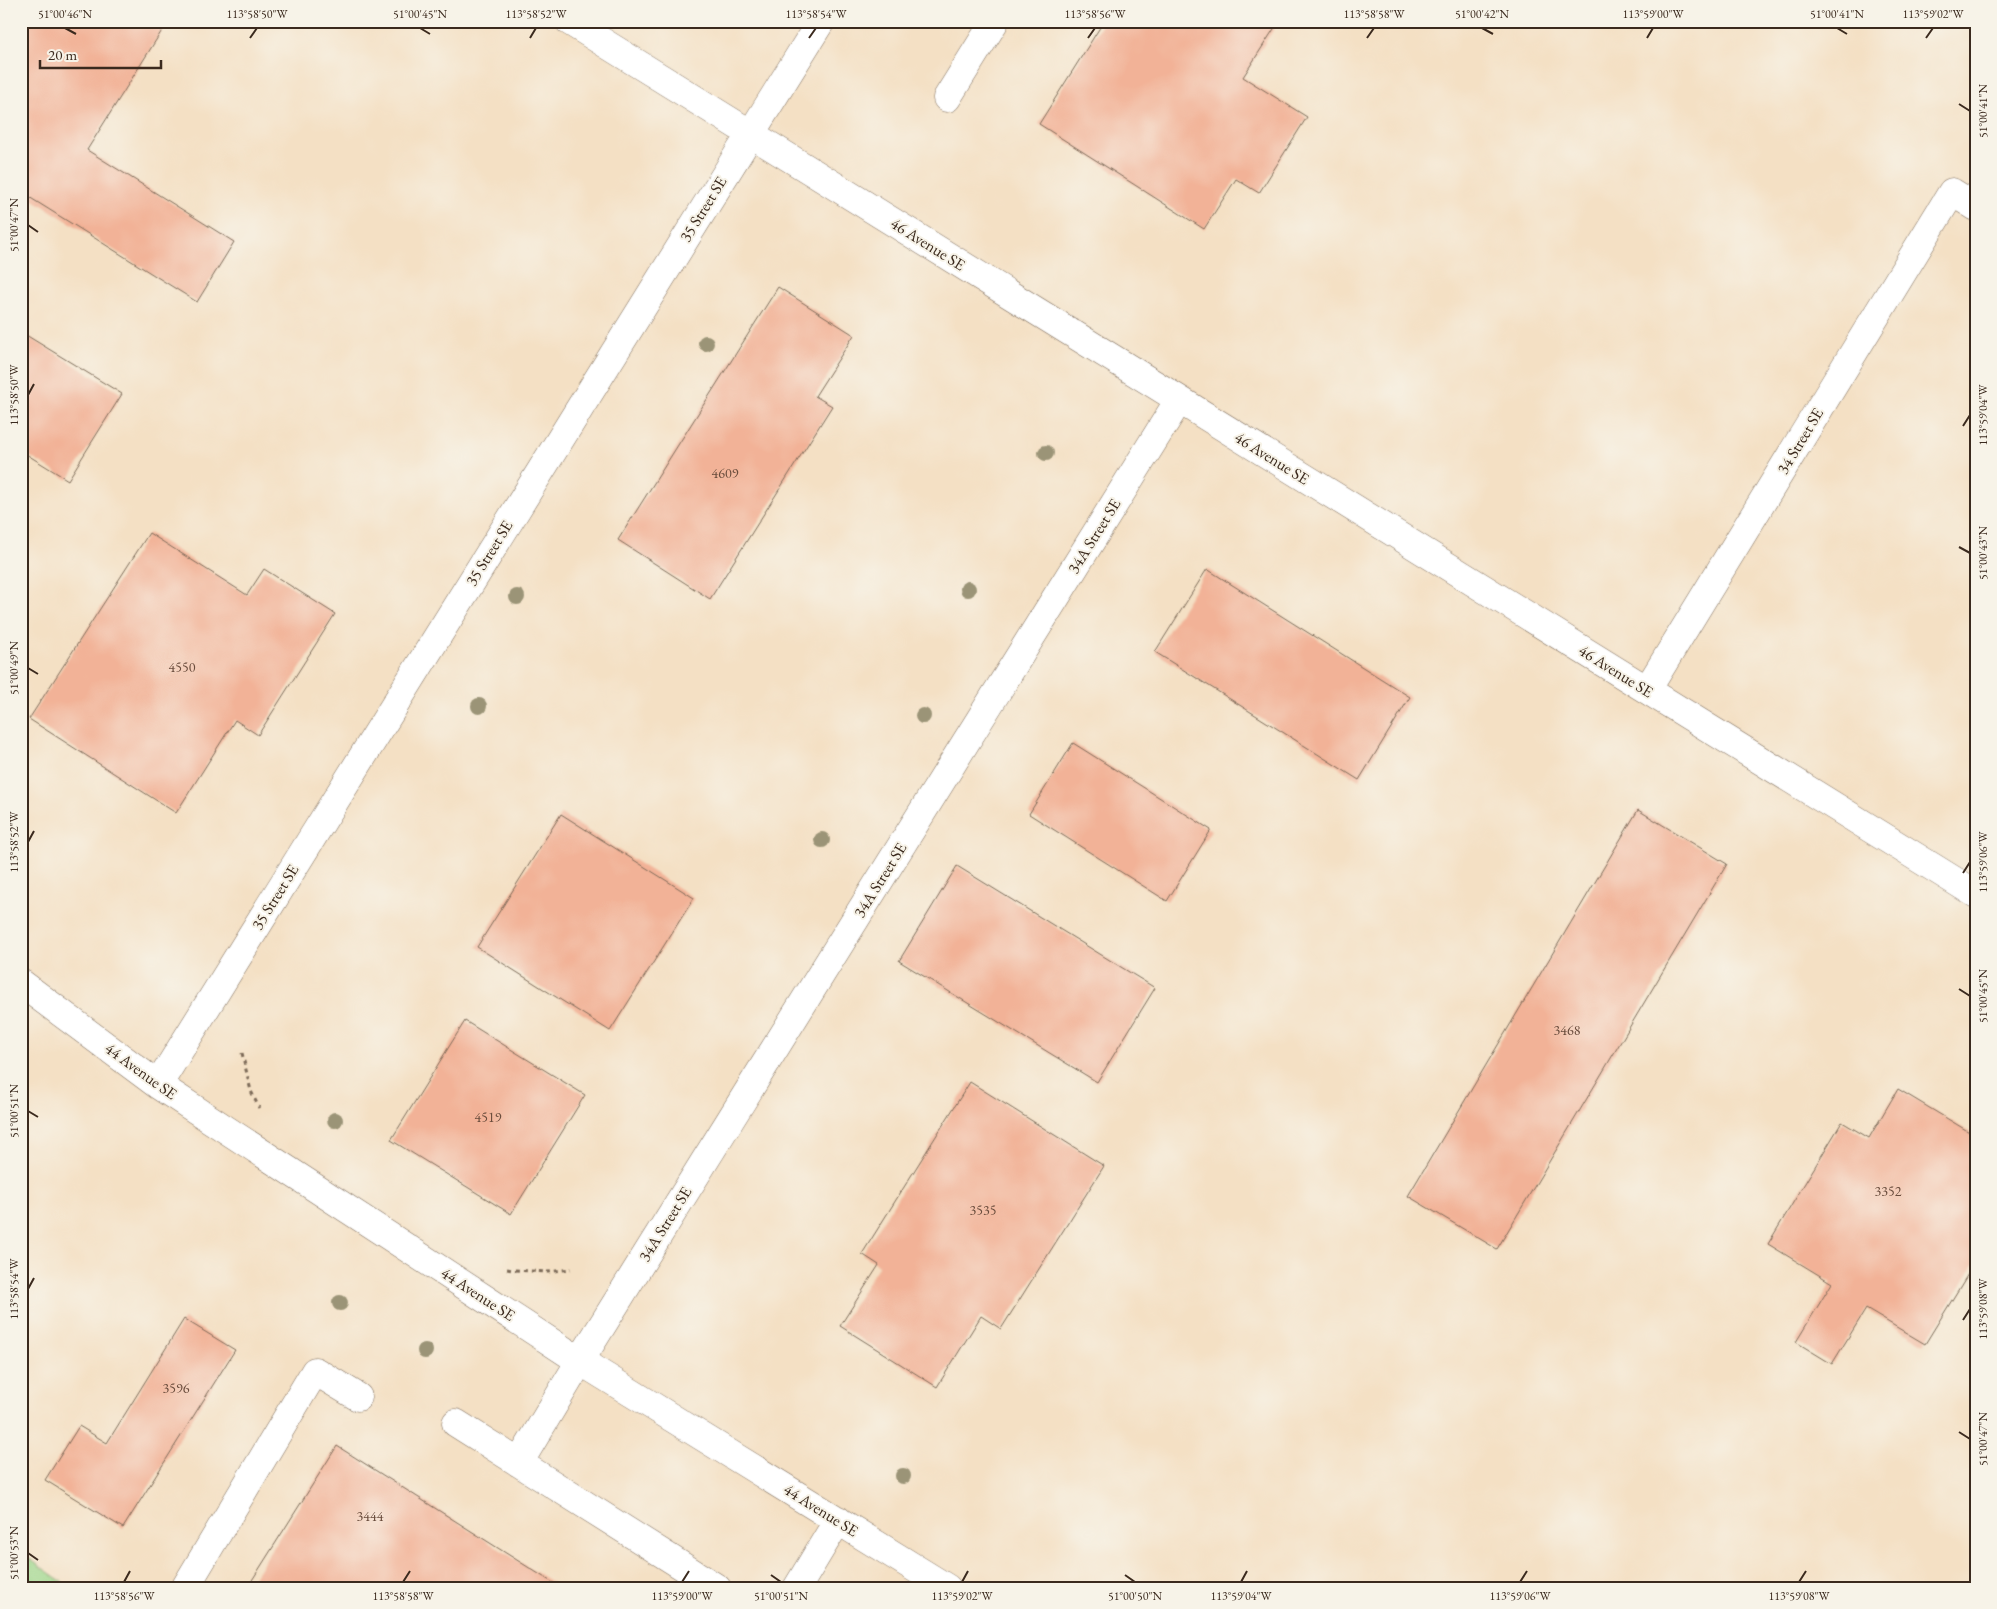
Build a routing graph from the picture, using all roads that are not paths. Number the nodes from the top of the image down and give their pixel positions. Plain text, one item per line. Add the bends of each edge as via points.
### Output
1 (569, 21) edge
2 (821, 21) edge
3 (995, 21) edge
4 (947, 98) dead end
5 (750, 134) junction
6 (1976, 206) edge
7 (1179, 400) junction
8 (1647, 690) junction
9 (1976, 894) edge
10 (21, 983) edge
11 (158, 1085) junction
12 (580, 1361) junction
13 (358, 1397) dead end
14 (456, 1423) dead end
15 (519, 1464) junction
16 (838, 1520) junction
17 (185, 1588) edge
18 (717, 1588) edge
19 (797, 1588) edge
20 (947, 1588) edge

1 - 5 street, 46 Avenue SE
2 - 5 street, 35 Street SE
3 - 4 street
5 - 7 street, 46 Avenue SE
5 - 11 street, 35 Street SE
6 - 8 street, 34 Street SE via 1952,192
7 - 8 street, 46 Avenue SE
7 - 12 street, 34A Street SE
8 - 9 street, 46 Avenue SE
10 - 11 street, 44 Avenue SE
11 - 12 street, 44 Avenue SE
12 - 15 street, 34A Street SE
12 - 16 street, 44 Avenue SE
13 - 17 street via 315,1371
14 - 15 street
15 - 18 street
16 - 19 street
16 - 20 street, 44 Avenue SE

